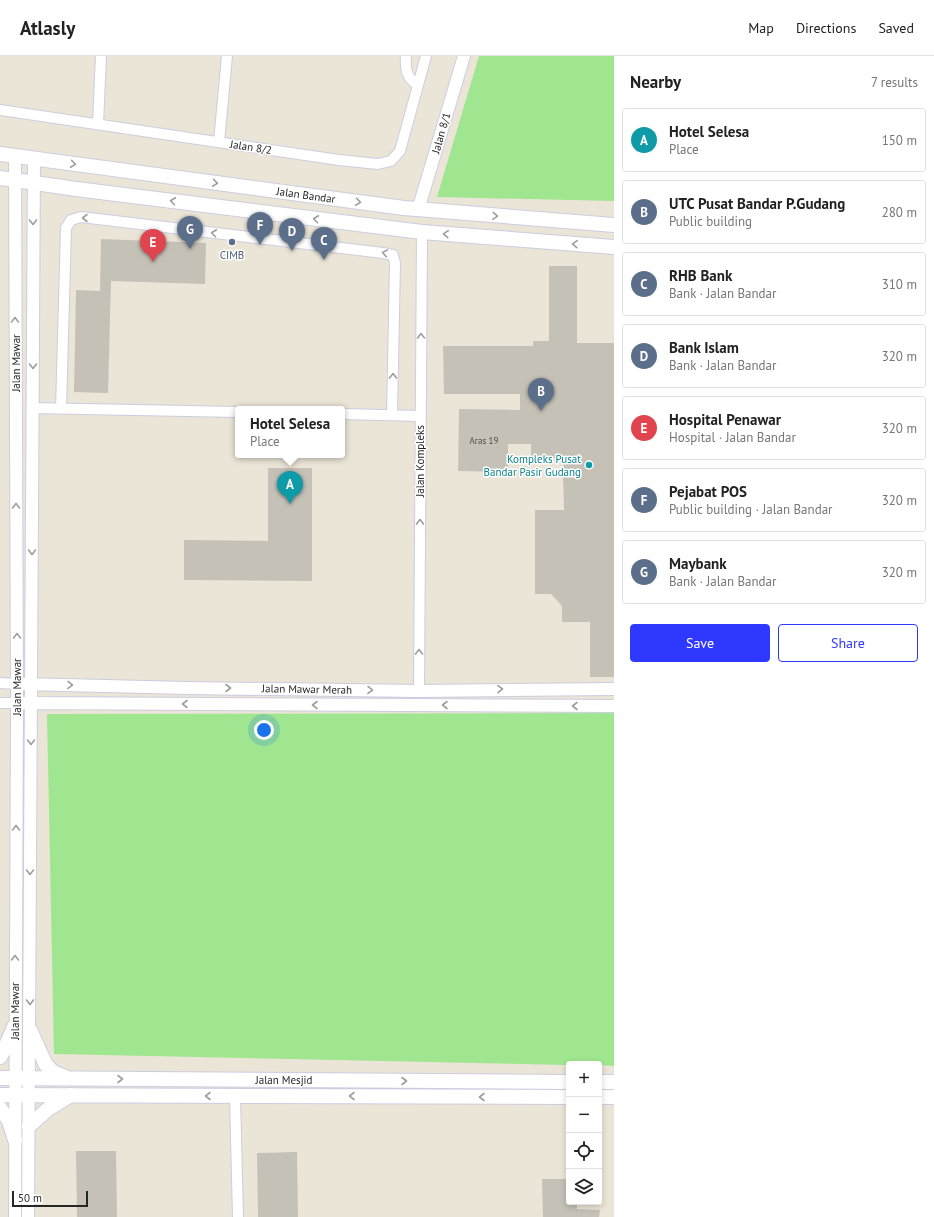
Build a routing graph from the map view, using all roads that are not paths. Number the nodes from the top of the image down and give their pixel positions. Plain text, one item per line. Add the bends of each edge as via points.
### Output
1 (101, 56) edge
2 (227, 56) edge
3 (406, 56) edge
4 (426, 56) edge
5 (464, 56) edge
6 (418, 85) junction
7 (0, 110) edge
8 (98, 124) junction
9 (219, 142) junction
10 (0, 154) edge
11 (15, 156) junction
12 (34, 158) junction
13 (0, 178) edge
14 (15, 180) junction
15 (34, 183) junction
16 (418, 210) junction
17 (614, 225) edge
18 (422, 232) junction
19 (614, 247) edge
20 (32, 408) junction
21 (61, 409) junction
22 (235, 412) edge
23 (345, 414) edge
24 (392, 415) junction
25 (420, 416) junction
26 (0, 683) edge
27 (17, 684) junction
28 (31, 684) junction
29 (614, 689) edge
30 (419, 691) junction
31 (0, 703) edge
32 (17, 703) junction
33 (31, 703) junction
34 (614, 706) edge
35 (15, 1024) junction
36 (30, 1030) junction
37 (0, 1056) edge
38 (0, 1078) edge
39 (15, 1078) junction
40 (29, 1078) junction
41 (81, 1079) junction
42 (566, 1082) edge
43 (602, 1082) edge
44 (614, 1082) edge
45 (0, 1095) edge
46 (15, 1095) junction
47 (29, 1095) junction
48 (71, 1095) junction
49 (235, 1096) junction
50 (566, 1097) edge
51 (602, 1097) edge
52 (614, 1097) edge
53 (0, 1108) edge
54 (29, 1126) junction
55 (15, 1140) junction
56 (14, 1217) edge
57 (28, 1217) edge
58 (238, 1217) edge

1 - 8 street
2 - 9 street
3 - 6 street via 407,75
4 - 6 street, Jalan 8/2
5 - 16 street, Jalan 8/1
6 - 9 street, Jalan 8/2 via 400,151 391,161 378,164 339,160
7 - 8 street, Jalan 8/2
8 - 9 street, Jalan 8/2
10 - 11 main road, Jalan Bandar
11 - 12 main road, Jalan Bandar
11 - 14 street, Jalan Mawar
12 - 15 street, Jalan Mawar
12 -> 16 main road, Jalan Bandar
13 - 14 main road, Jalan Bandar
14 - 15 main road, Jalan Bandar
27 -> 14 street, Jalan Mawar
18 -> 15 main road, Jalan Bandar
15 -> 20 street, Jalan Mawar
16 -> 17 main road, Jalan Bandar
19 -> 18 main road, Jalan Bandar
25 -> 18 street, Jalan Kompleks
20 - 21 street
20 -> 28 street, Jalan Mawar
21 - 22 street
24 -> 21 street via 395,262 393,255 81,217 71,220 66,228
23 - 24 street
24 - 25 street
30 -> 25 street, Jalan Kompleks
26 - 27 street, Jalan Mawar Merah
27 - 28 street, Jalan Mawar Merah
27 - 32 street, Jalan Mawar
28 -> 30 street, Jalan Mawar Merah
28 - 33 street, Jalan Mawar
30 -> 29 street, Jalan Mawar Merah
31 - 32 street, Jalan Mawar Merah
32 - 33 street, Jalan Mawar Merah
35 -> 32 street, Jalan Mawar
34 -> 33 street, Jalan Mawar Merah
33 -> 36 street, Jalan Mawar
35 - 37 main road
35 - 39 street, Jalan Mawar
36 - 40 street, Jalan Mawar
36 - 41 main road via 46,1065 53,1072 66,1078
38 - 39 main road, Jalan Mesjid
39 - 40 main road, Jalan Mesjid
39 - 46 street, Jalan Mawar
40 - 41 main road, Jalan Mesjid
40 - 47 street, Jalan Mawar
41 -> 42 main road, Jalan Mesjid
43 - 44 main road
45 - 46 main road, Jalan Mesjid
46 - 47 main road, Jalan Mesjid
46 - 55 street, Jalan Mawar
47 - 48 main road, Jalan Mesjid
47 - 54 street, Jalan Mawar
49 -> 48 main road, Jalan Mesjid
48 - 54 main road via 48,1108
50 -> 49 main road, Jalan Mesjid
49 - 58 street
51 - 52 main road
53 - 55 main road via 9,1121
54 - 57 street, Jalan Mawar
55 - 56 street, Jalan Mawar

